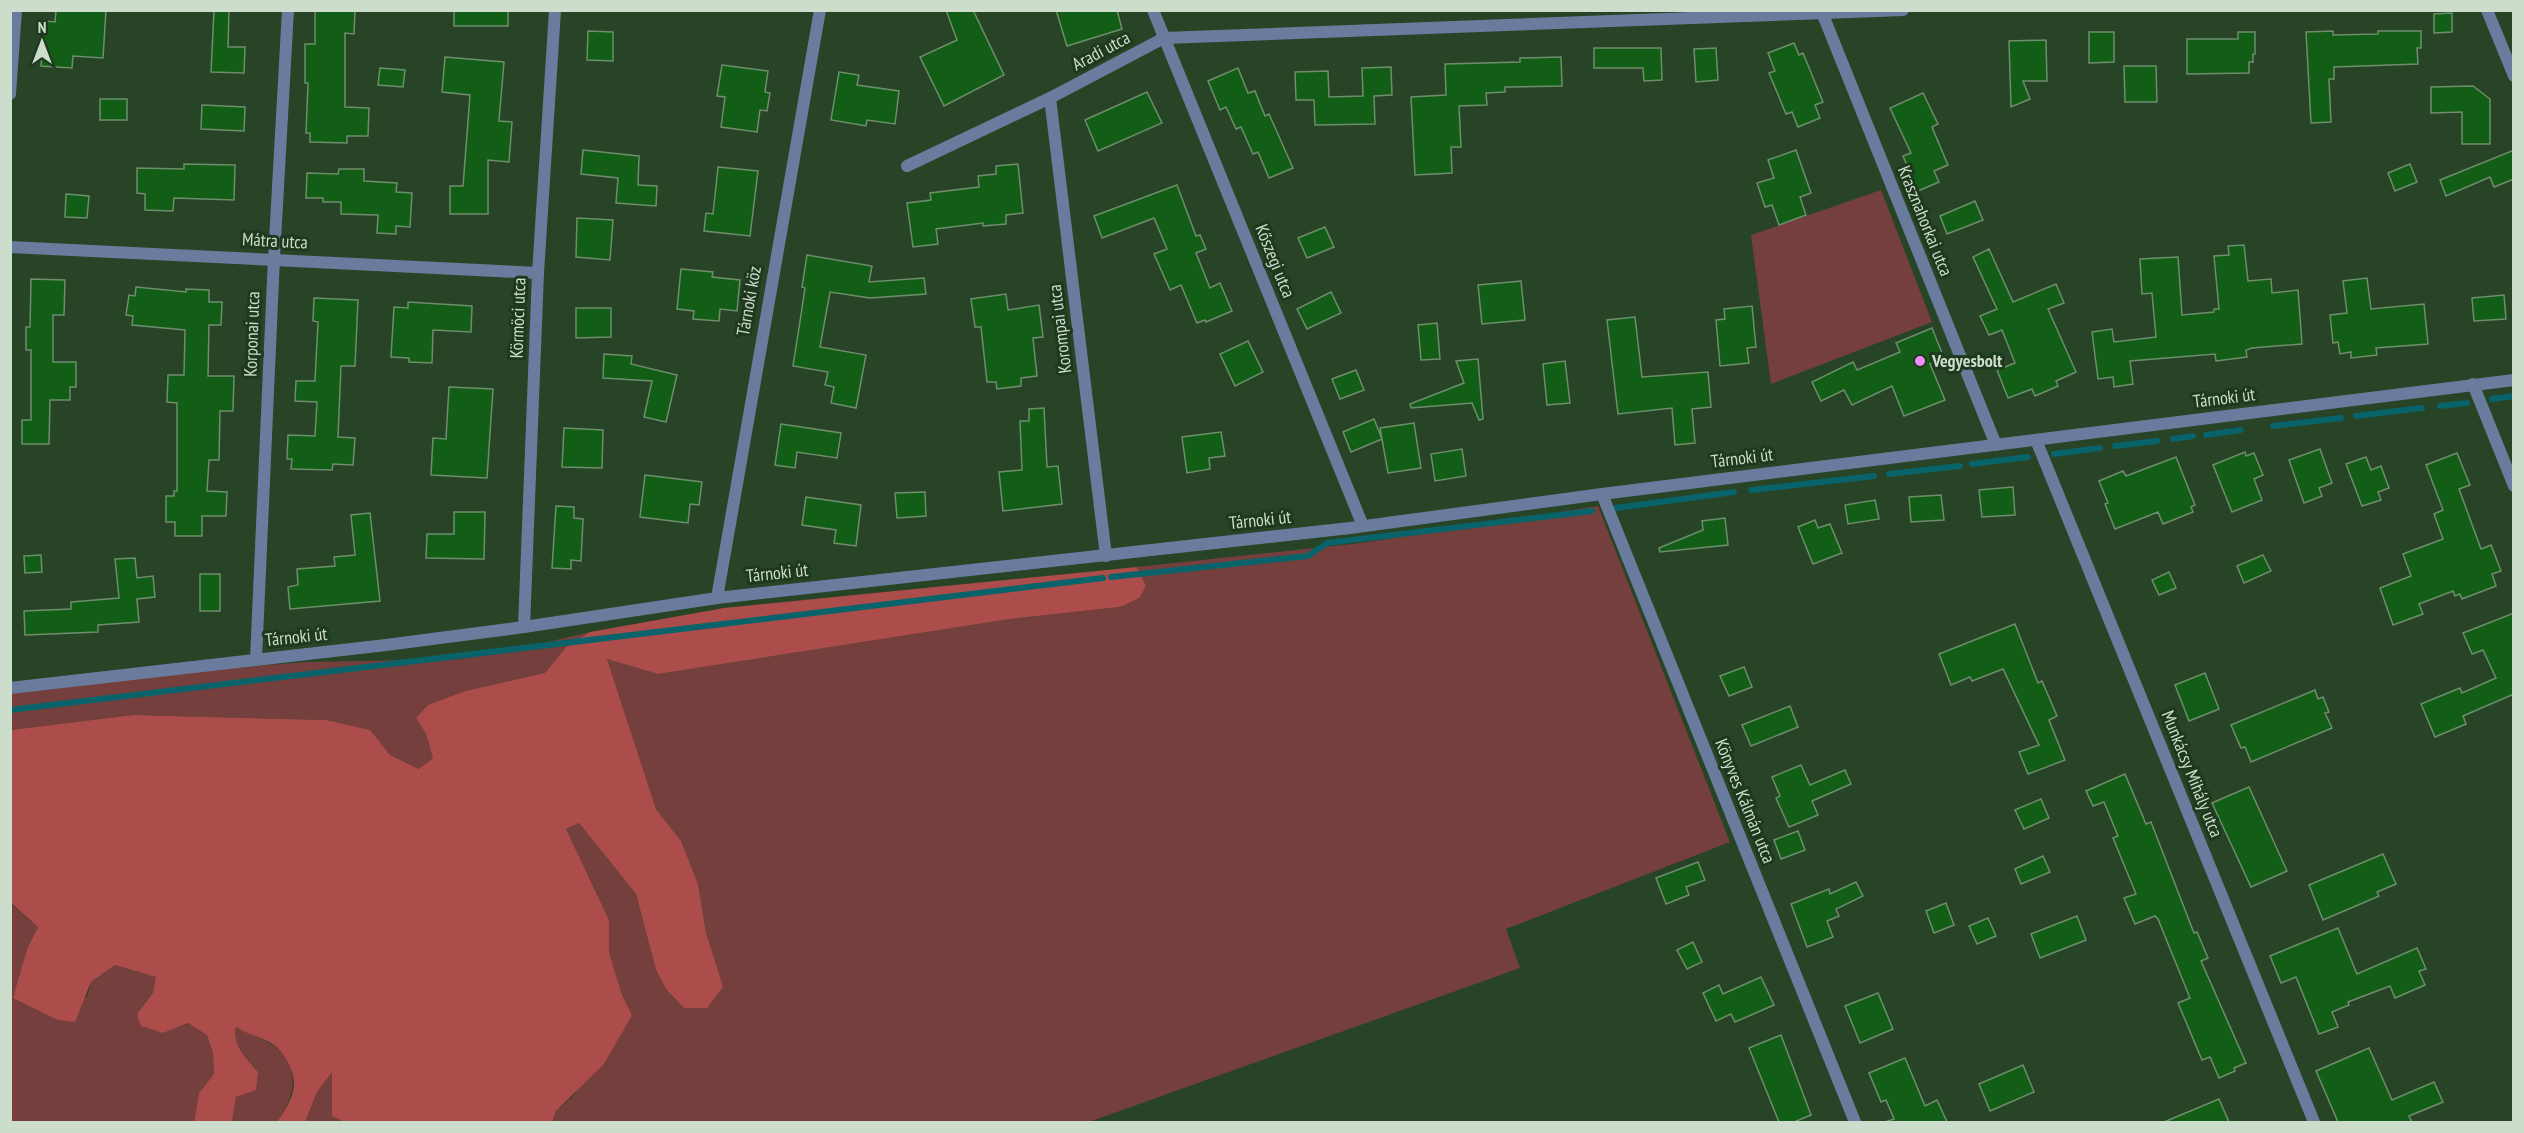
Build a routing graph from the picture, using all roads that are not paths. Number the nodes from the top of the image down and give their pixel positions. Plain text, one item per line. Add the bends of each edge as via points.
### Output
1 (16, 10) edge
2 (288, 10) edge
3 (555, 10) edge
4 (819, 10) edge
5 (1153, 10) edge
6 (1903, 10) edge
7 (2487, 10) edge
8 (1822, 12) edge
9 (1164, 38) junction
10 (2514, 76) edge
11 (10, 94) edge
12 (1050, 98) junction
13 (907, 166) dead end
14 (10, 247) edge
15 (274, 258) junction
16 (538, 273) junction
17 (2514, 380) edge
18 (2473, 384) junction
19 (2036, 440) junction
20 (1996, 445) junction
21 (2514, 486) edge
22 (1602, 494) junction
23 (1363, 526) junction
24 (1106, 556) junction
25 (717, 598) junction
26 (524, 627) junction
27 (256, 659) junction
28 (10, 688) edge
29 (1855, 1122) edge
30 (2314, 1122) edge

1 - 11 street
2 - 15 street, Korponai utca
3 - 16 street, Körmöci utca
4 - 25 street, Tárnoki köz
5 - 9 street, Kőszegi utca
6 - 8 street, Aradi utca
7 - 10 street
8 - 9 street, Aradi utca
8 - 20 street, Krasznahorkai utca
9 - 12 street, Aradi utca
9 - 23 street, Kőszegi utca
12 - 13 street, Aradi utca
12 - 24 street, Korompai utca
14 - 15 street, Mátra utca
15 - 16 street, Mátra utca
15 - 27 street, Korponai utca
16 - 26 street, Körmöci utca
17 - 18 street, Tárnoki út
18 - 19 street, Tárnoki út
18 - 21 street
19 - 20 street, Tárnoki út
19 - 30 street, Munkácsy Mihály utca
20 - 22 street, Tárnoki út
22 - 23 street, Tárnoki út
22 - 29 street, Könyves Kálmán utca
23 - 24 street, Tárnoki út
24 - 25 street, Tárnoki út
25 - 26 street, Tárnoki út
26 - 27 street, Tárnoki út
27 - 28 street, Tárnoki út

